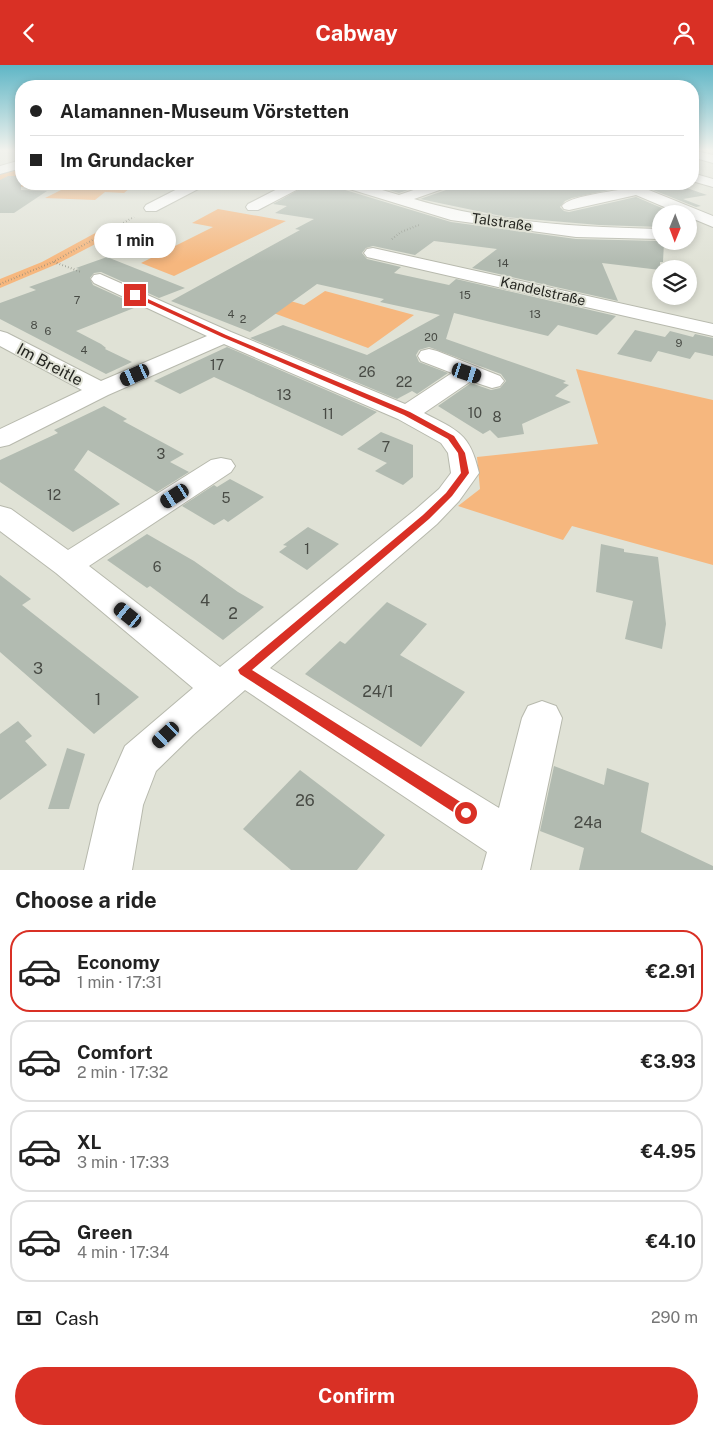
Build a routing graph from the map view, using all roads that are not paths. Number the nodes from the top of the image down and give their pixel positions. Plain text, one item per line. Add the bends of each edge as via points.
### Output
1 (186, 190) edge
2 (286, 190) edge
3 (367, 190) edge
4 (426, 190) edge
5 (619, 190) edge
6 (641, 190) edge
7 (398, 200) junction
8 (569, 206) dead end
9 (253, 207) dead end
10 (151, 208) road end
11 (713, 222) edge
12 (713, 229) edge
13 (698, 231) edge
14 (652, 234) edge
15 (373, 253) road end
16 (100, 279) road end
17 (713, 330) edge
18 (224, 336) junction
19 (0, 337) edge
20 (429, 356) dead end
21 (467, 373) junction
22 (492, 381) dead end
23 (100, 390) junction
24 (407, 414) junction
25 (0, 439) edge
26 (221, 466) dead end
27 (0, 516) edge
28 (67, 565) junction
29 (232, 680) junction
30 (542, 718) dead end
31 (510, 857) edge
32 (108, 870) edge

1 - 10 street
2 - 9 street
3 - 7 street, Talstraße
4 - 7 street
5 - 8 street
6 - 11 street
7 - 14 street, Talstraße via 451,215 576,232
12 - 13 street
15 - 17 street, Kandelstraße
16 - 18 street
18 - 23 street
18 - 24 street
19 - 23 street, Im Breitle
20 - 21 street
21 - 22 street
21 - 24 street
23 - 25 street
24 - 29 street via 451,438 462,453 465,473 449,495 426,517
26 - 28 street
27 - 28 street
28 - 29 street
29 - 31 street
29 - 32 street via 140,759 120,805
30 - 31 street

